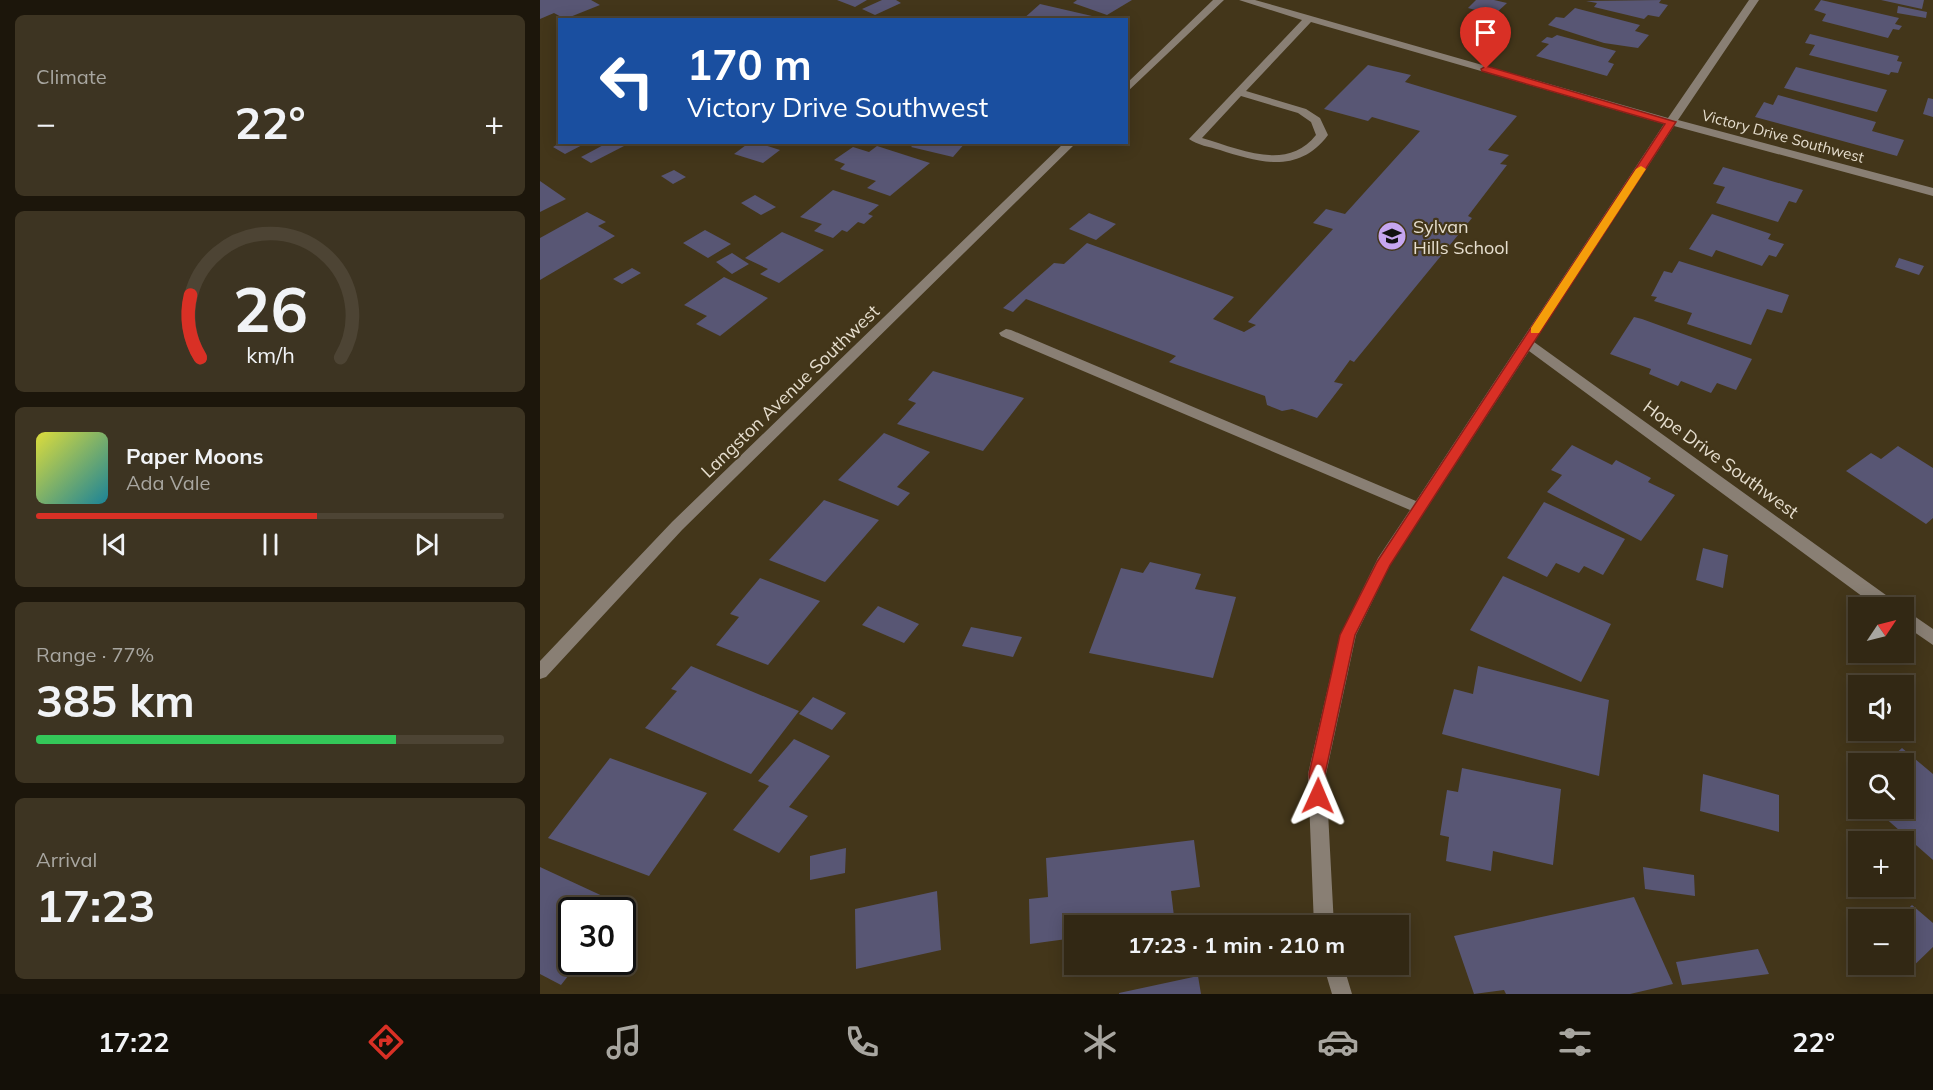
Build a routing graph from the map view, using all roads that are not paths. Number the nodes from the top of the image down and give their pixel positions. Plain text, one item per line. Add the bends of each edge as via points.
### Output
1 (1219, 0) edge
2 (1244, 0) edge
3 (1754, 0) edge
4 (1309, 18) junction
5 (1128, 88) edge
6 (1239, 92) junction
7 (1671, 122) junction
8 (1070, 144) edge
9 (1933, 192) edge
10 (1006, 333) dead end
11 (1527, 343) junction
12 (1419, 508) junction
13 (1877, 597) edge
14 (1914, 624) edge
15 (1933, 638) edge
16 (540, 672) edge
17 (1323, 915) edge
18 (1337, 975) edge
19 (1342, 994) edge

1 - 5 street
2 - 4 street, Victory Drive Southwest
3 - 7 street
4 - 6 street
4 - 7 street, Victory Drive Southwest
6 - 6 street via 1195,139 1267,159 1300,155 1317,145 1322,135 1316,120 1302,111
7 - 9 street, Victory Drive Southwest
7 - 11 street
8 - 16 street, Langston Avenue Southwest via 677,526
10 - 12 street
11 - 12 street
11 - 13 street, Hope Drive Southwest
12 - 17 street via 1384,562 1348,635 1317,774
14 - 15 street
18 - 19 street

